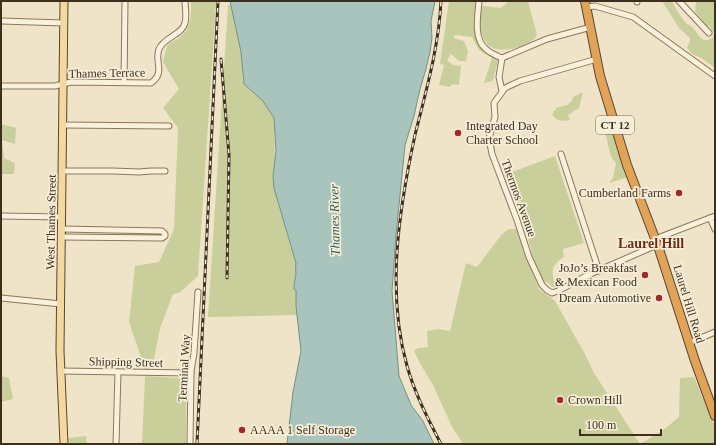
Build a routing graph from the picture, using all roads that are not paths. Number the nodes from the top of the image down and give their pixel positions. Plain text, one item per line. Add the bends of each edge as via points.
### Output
1 (64, 1) edge
2 (125, 1) edge
3 (185, 1) edge
4 (479, 1) edge
5 (679, 1) edge
6 (586, 4) edge
7 (1, 21) edge
8 (64, 22) junction
9 (591, 27) junction
10 (709, 33) dead end
11 (502, 58) junction
12 (597, 59) junction
13 (715, 76) edge
14 (124, 82) junction
15 (63, 84) junction
16 (1, 86) edge
17 (502, 91) junction
18 (63, 125) junction
19 (169, 126) dead end
20 (561, 154) dead end
21 (62, 171) junction
22 (165, 171) dead end
23 (1, 216) edge
24 (62, 217) junction
25 (713, 217) edge
26 (715, 229) edge
27 (62, 233) junction
28 (165, 235) dead end
29 (656, 242) junction
30 (599, 271) junction
31 (198, 292) dead end
32 (1, 298) edge
33 (61, 304) junction
34 (715, 332) edge
35 (689, 343) junction
36 (61, 371) junction
37 (118, 372) junction
38 (191, 373) junction
39 (712, 402) edge
40 (715, 416) edge
41 (64, 444) edge
42 (116, 444) edge
43 (190, 444) edge

1 - 8 main road, West Thames Street
2 - 14 street
3 - 14 street, Thames Terrace via 185,24 159,48 159,73 156,79 146,83
4 - 11 street via 479,40 485,49
5 - 10 street
6 - 9 highway, CT 12
6 - 13 street via 633,17
7 - 8 street
8 - 15 main road, West Thames Street
9 - 11 street via 547,39
9 - 12 highway, CT 12
11 - 17 street via 499,77
12 - 17 street via 510,85
12 - 29 highway, CT 12 via 627,166
14 - 15 street, Thames Terrace
15 - 16 street, Thames Terrace
15 - 18 main road, West Thames Street
17 - 30 street, Thermos Avenue via 494,103 495,117 490,147 542,285 548,291 555,292
18 - 19 street
18 - 21 main road, West Thames Street
20 - 30 street
21 - 22 street
21 - 24 main road, West Thames Street
23 - 24 street
24 - 27 main road, West Thames Street
25 - 26 street
25 - 29 street, Thermos Avenue
27 - 28 street via 162,231
27 - 33 main road, West Thames Street
29 - 30 street, Thermos Avenue
29 - 35 highway, Laurel Hill Road / CT 12
31 - 38 street, Terminal Way
32 - 33 street
33 - 36 main road, West Thames Street
34 - 35 street
35 - 39 highway, Laurel Hill Road / CT 12
36 - 37 street, Shipping Street
36 - 41 main road, West Thames Street
37 - 38 street, Shipping Street
37 - 42 street
38 - 43 street, Terminal Way
39 - 40 highway, Laurel Hill Road / CT 12

